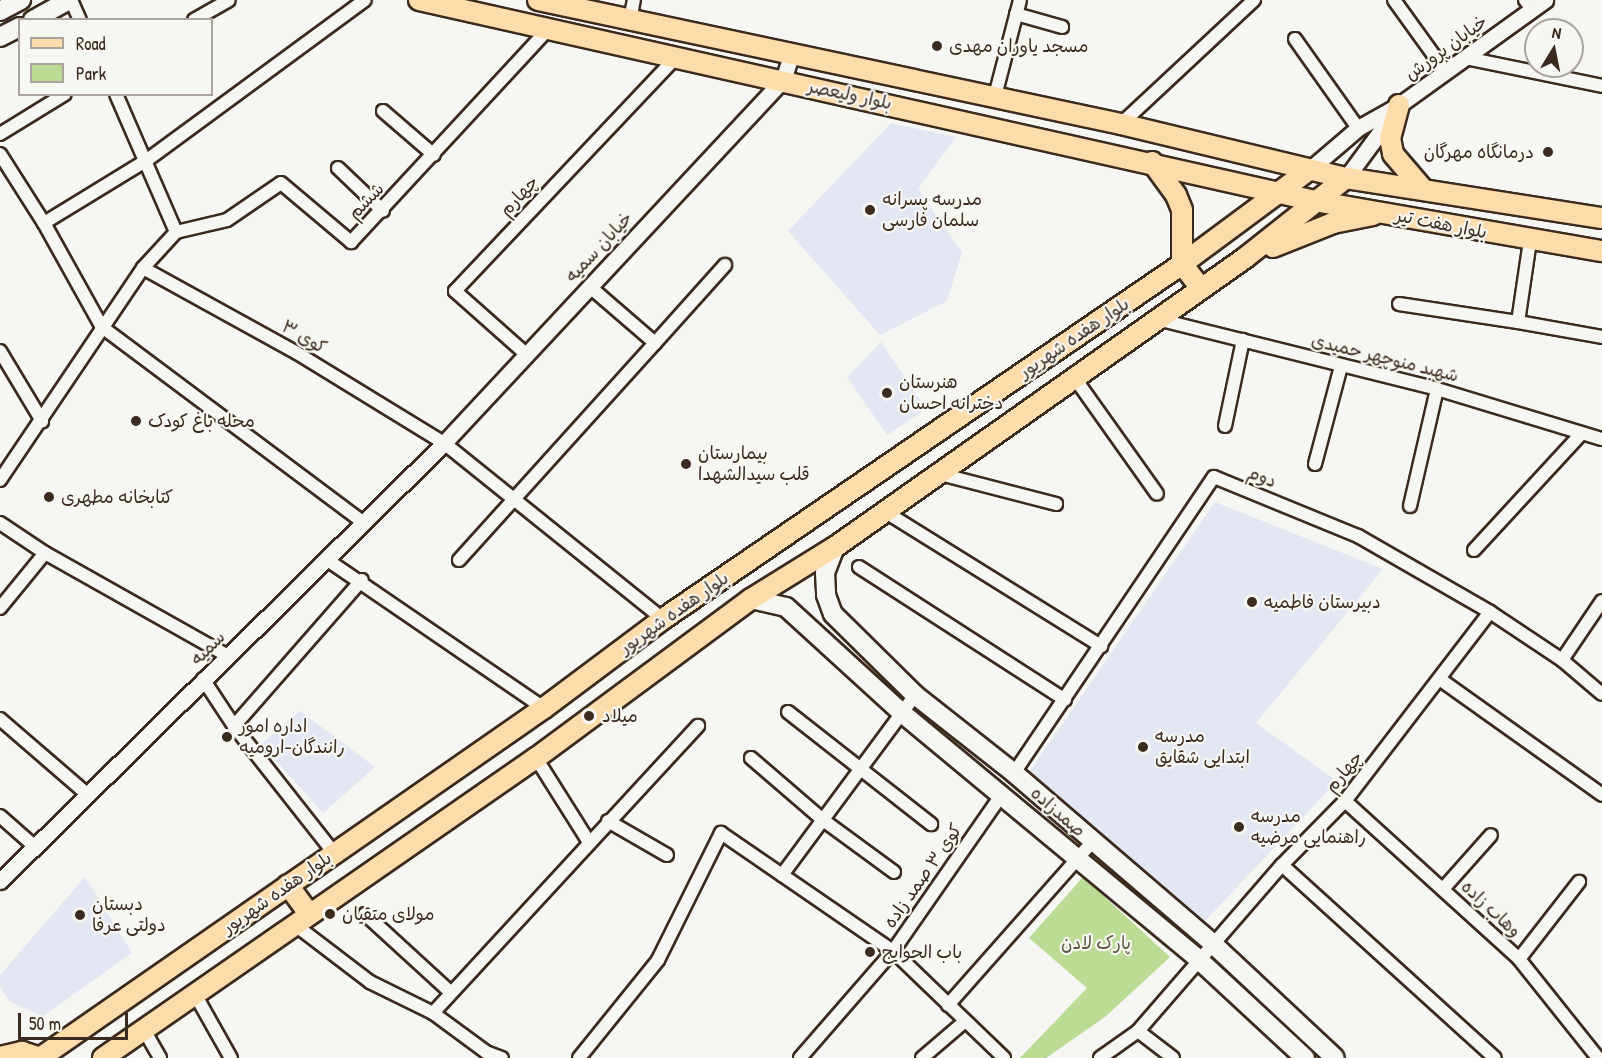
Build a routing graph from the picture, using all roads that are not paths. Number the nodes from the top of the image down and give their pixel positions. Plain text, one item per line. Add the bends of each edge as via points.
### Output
1 (19, 0) edge
2 (70, 0) edge
3 (229, 0) edge
4 (365, 0) edge
5 (419, 0) edge
6 (538, 0) edge
7 (634, 0) edge
8 (1020, 0) edge
9 (1254, 0) edge
10 (1394, 0) edge
11 (1534, 3) edge
12 (0, 10) edge
13 (1016, 14) junction
14 (37, 18) edge
15 (79, 18) edge
16 (198, 18) edge
17 (630, 20) junction
18 (1062, 27) dead end
19 (18, 28) edge
20 (547, 30) junction
21 (0, 38) edge
22 (1295, 39) dead end
23 (792, 53) junction
24 (676, 57) junction
25 (1466, 58) junction
26 (1446, 72) junction
27 (783, 80) junction
28 (1602, 86) edge
29 (62, 96) edge
30 (117, 96) edge
31 (995, 96) junction
32 (1400, 105) junction
33 (383, 111) dead end
34 (1121, 124) junction
35 (1358, 128) junction
36 (0, 134) edge
37 (0, 154) edge
38 (434, 155) junction
39 (147, 160) junction
40 (1152, 162) junction
41 (338, 168) dead end
42 (1309, 170) junction
43 (1346, 178) junction
44 (1423, 189) junction
45 (1281, 191) junction
46 (1320, 202) junction
47 (383, 211) junction
48 (1384, 213) junction
49 (1602, 218) edge
50 (44, 223) junction
51 (176, 232) junction
52 (1530, 242) junction
53 (1602, 251) edge
54 (1245, 258) junction
55 (1182, 264) junction
56 (725, 265) dead end
57 (142, 268) junction
58 (589, 286) junction
59 (1201, 288) junction
60 (1399, 304) dead end
61 (1157, 319) junction
62 (1518, 322) junction
63 (102, 327) junction
64 (1602, 337) edge
65 (1243, 340) junction
66 (655, 343) junction
67 (0, 351) edge
68 (526, 354) junction
69 (1341, 366) junction
70 (1074, 377) junction
71 (1437, 389) junction
72 (42, 421) junction
73 (1225, 426) dead end
74 (1582, 433) junction
75 (1602, 439) edge
76 (444, 443) junction
77 (1315, 464) dead end
78 (940, 474) junction
79 (0, 480) edge
80 (1157, 494) dead end
81 (514, 499) junction
82 (1056, 504) dead end
83 (1410, 506) dead end
84 (884, 511) junction
85 (363, 522) junction
86 (0, 523) edge
87 (835, 547) junction
88 (1474, 550) dead end
89 (45, 553) junction
90 (326, 559) junction
91 (459, 560) dead end
92 (860, 567) dead end
93 (362, 580) junction
94 (751, 598) junction
95 (1602, 601) edge
96 (0, 608) edge
97 (1490, 612) junction
98 (663, 619) junction
99 (1101, 646) junction
100 (228, 656) junction
101 (1562, 660) junction
102 (203, 680) junction
103 (1441, 680) junction
104 (1602, 694) edge
105 (915, 695) junction
106 (1065, 700) junction
107 (544, 708) junction
108 (788, 712) dead end
109 (902, 712) junction
110 (0, 719) edge
111 (234, 726) junction
112 (698, 726) dead end
113 (536, 758) junction
114 (751, 758) dead end
115 (860, 770) junction
116 (1014, 774) junction
117 (87, 794) junction
118 (1002, 794) junction
119 (1602, 795) edge
120 (1345, 801) junction
121 (0, 816) edge
122 (823, 820) junction
123 (608, 821) junction
124 (932, 824) dead end
125 (1491, 835) dead end
126 (589, 842) junction
127 (1092, 842) junction
128 (34, 846) junction
129 (334, 853) junction
130 (667, 855) dead end
131 (1078, 859) junction
132 (1282, 865) junction
133 (894, 872) dead end
134 (782, 875) junction
135 (0, 881) edge
136 (1579, 882) dead end
137 (288, 885) junction
138 (1443, 889) junction
139 (365, 914) dead end
140 (302, 919) junction
141 (1212, 944) junction
142 (893, 951) junction
143 (1519, 958) junction
144 (1198, 959) junction
145 (450, 992) junction
146 (196, 996) junction
147 (948, 1005) junction
148 (433, 1013) junction
149 (964, 1022) junction
150 (144, 1030) junction
151 (1138, 1030) junction
152 (4, 1050) edge
153 (481, 1055) edge
154 (40, 1058) edge
155 (103, 1058) edge
156 (160, 1058) edge
157 (231, 1058) edge
158 (502, 1058) edge
159 (579, 1058) edge
160 (800, 1058) edge
161 (922, 1058) edge
162 (1004, 1058) edge
163 (1100, 1058) edge
164 (1173, 1058) edge
165 (1305, 1058) edge
166 (1335, 1058) edge
167 (1495, 1058) edge
168 (1598, 1058) edge

1 - 12 main road
2 - 14 main road
2 - 15 street
3 - 16 street
4 - 39 street
5 - 20 main road, بلوار ولیعصر
6 - 17 main road, بلوار ولیعصر
7 - 17 street
8 - 13 street
9 - 34 street
10 - 26 street
11 - 25 street, خیابان پرورش
13 - 18 street
13 - 31 street
17 - 23 main road, بلوار ولیعصر
19 - 21 main road
20 - 24 main road, بلوار ولیعصر
20 - 38 street, ششم
22 - 35 street
23 - 27 street
23 - 31 main road, بلوار ولیعصر
24 - 27 main road, بلوار ولیعصر
24 - 68 street, چهارم via 455,291
25 - 26 street, خیابان پرورش
25 - 28 street
26 - 32 street, خیابان پرورش
27 - 40 main road, بلوار ولیعصر
27 - 58 street, خیابان سمیه
29 - 36 street
30 - 39 street
31 - 34 main road, بلوار ولیعصر
32 - 35 street, خیابان پرورش
32 - 43 street, خیابان پرورش
32 - 44 main road via 1390,138 1393,154
33 - 38 street
34 - 42 main road, بلوار ولیعصر
35 - 42 street, خیابان پرورش
37 - 50 street
38 - 47 street, ششم
39 - 50 street
39 - 51 street
40 - 45 main road, بلوار ولیعصر
40 - 55 main road via 1164,174 1182,210
41 - 47 street
42 - 43 main road, بلوار هفت تیر
42 - 45 main road, بلوار هفده شهریور
43 - 44 main road, بلوار هفت تیر
43 - 46 main road, بلوار هفده شهریور
44 - 49 main road, بلوار هفت تیر
45 - 46 main road, بلوار هفت تیر
45 - 55 main road, بلوار هفده شهریور
46 - 48 main road, بلوار هفت تیر
46 - 54 main road, بلوار هفده شهریور
47 - 51 street, ششم via 351,242 281,183 226,220
48 - 52 main road, بلوار هفت تیر
48 - 54 main road via 1333,223
50 - 63 street
51 - 57 street
52 - 53 main road, بلوار هفت تیر
52 - 62 street
54 - 59 main road, بلوار هفده شهریور
55 - 59 main road
55 - 98 main road, بلوار هفده شهریور
56 - 66 street
57 - 63 street
57 - 76 street, کوی ۳ via 297,352
58 - 66 street
58 - 68 street, خیابان سمیه
59 - 61 main road, بلوار هفده شهریور
60 - 62 street
61 - 65 street, شهبد منوچهر حمیدی
61 - 70 main road, بلوار هفده شهریور
62 - 64 street
63 - 72 street
63 - 85 street
65 - 69 street, شهبد منوچهر حمیدی
65 - 73 street
66 - 81 street
67 - 72 street
68 - 76 street, خیابان سمیه
69 - 71 street, شهبد منوچهر حمیدی
69 - 77 street
70 - 78 main road, بلوار هفده شهریور
70 - 80 street
71 - 74 street, شهبد منوچهر حمیدی
71 - 83 street
72 - 79 street
74 - 75 street, شهبد منوچهر حمیدی
74 - 88 street
76 - 81 street, کوی ۳
76 - 85 street, سمیه
78 - 82 street
78 - 84 main road, بلوار هفده شهریور
81 - 91 street
81 - 98 street, کوی ۳
84 - 87 main road, بلوار هفده شهریور
84 - 99 street
85 - 90 street, سمیه
86 - 89 street
87 - 94 main road, بلوار هفده شهریور
87 - 105 main road, صمدزاده via 825,573 826,595 833,614
89 - 96 street
89 - 100 street
90 - 93 street
90 - 100 street, سمیه
92 - 106 street
93 - 107 street
93 - 111 street
94 - 109 main road, صمدزاده via 786,607
94 - 113 main road, بلوار هفده شهریور
95 - 101 street
97 - 99 street, دوم via 1358,536 1214,477
97 - 101 street, دوم
97 - 103 street, چهارم
98 - 107 main road, بلوار هفده شهریور
99 - 106 street, دوم
100 - 102 street, سمیه
101 - 104 street, دوم
102 - 111 street
102 - 117 street, سمیه
103 - 119 street
103 - 120 street, چهارم
105 - 109 street
105 - 116 main road, صمدزاده
106 - 116 street, دوم
107 - 129 main road, بلوار هفده شهریور
108 - 115 street
109 - 115 street
109 - 118 main road, صمدزاده
110 - 117 street
111 - 129 street
112 - 123 street
113 - 126 street
113 - 140 main road, بلوار هفده شهریور
114 - 122 street
115 - 122 street
115 - 124 street
116 - 118 main road
116 - 127 main road, صمدزاده
117 - 128 street, سمیه
118 - 131 main road, صمدزاده
118 - 142 street, کوی ۳ صمد زاده
120 - 132 street, چهارم
120 - 138 street, وهاب زاده
121 - 128 street
122 - 133 street
122 - 134 street
123 - 126 street
123 - 130 street
125 - 138 street
126 - 145 street
127 - 131 street
127 - 141 main road, صمدزاده
128 - 135 street, سمیه
129 - 137 main road, بلوار هفده شهریور
131 - 144 main road, صمدزاده
131 - 147 street
132 - 141 street, چهارم
132 - 167 street
134 - 142 street
134 - 159 street via 722,833 658,960
136 - 143 street
137 - 140 main road
137 - 154 main road, بلوار هفده شهریور
138 - 143 street, وهاب زاده
139 - 145 street
140 - 146 main road, بلوار هفده شهریور
140 - 148 street via 370,982
141 - 144 street, چهارم
141 - 166 main road, صمدزاده
142 - 147 street
142 - 160 street, کوی ۳ صمد زاده
143 - 168 street, وهاب زاده
144 - 151 street, چهارم
144 - 165 main road, صمدزاده
145 - 148 street
146 - 150 main road, بلوار هفده شهریور
146 - 157 street
147 - 149 street
148 - 153 street
149 - 161 street
149 - 162 street
150 - 155 main road, بلوار هفده شهریور
150 - 156 street
151 - 163 street, چهارم
151 - 164 street
152 - 154 main road
153 - 158 street

